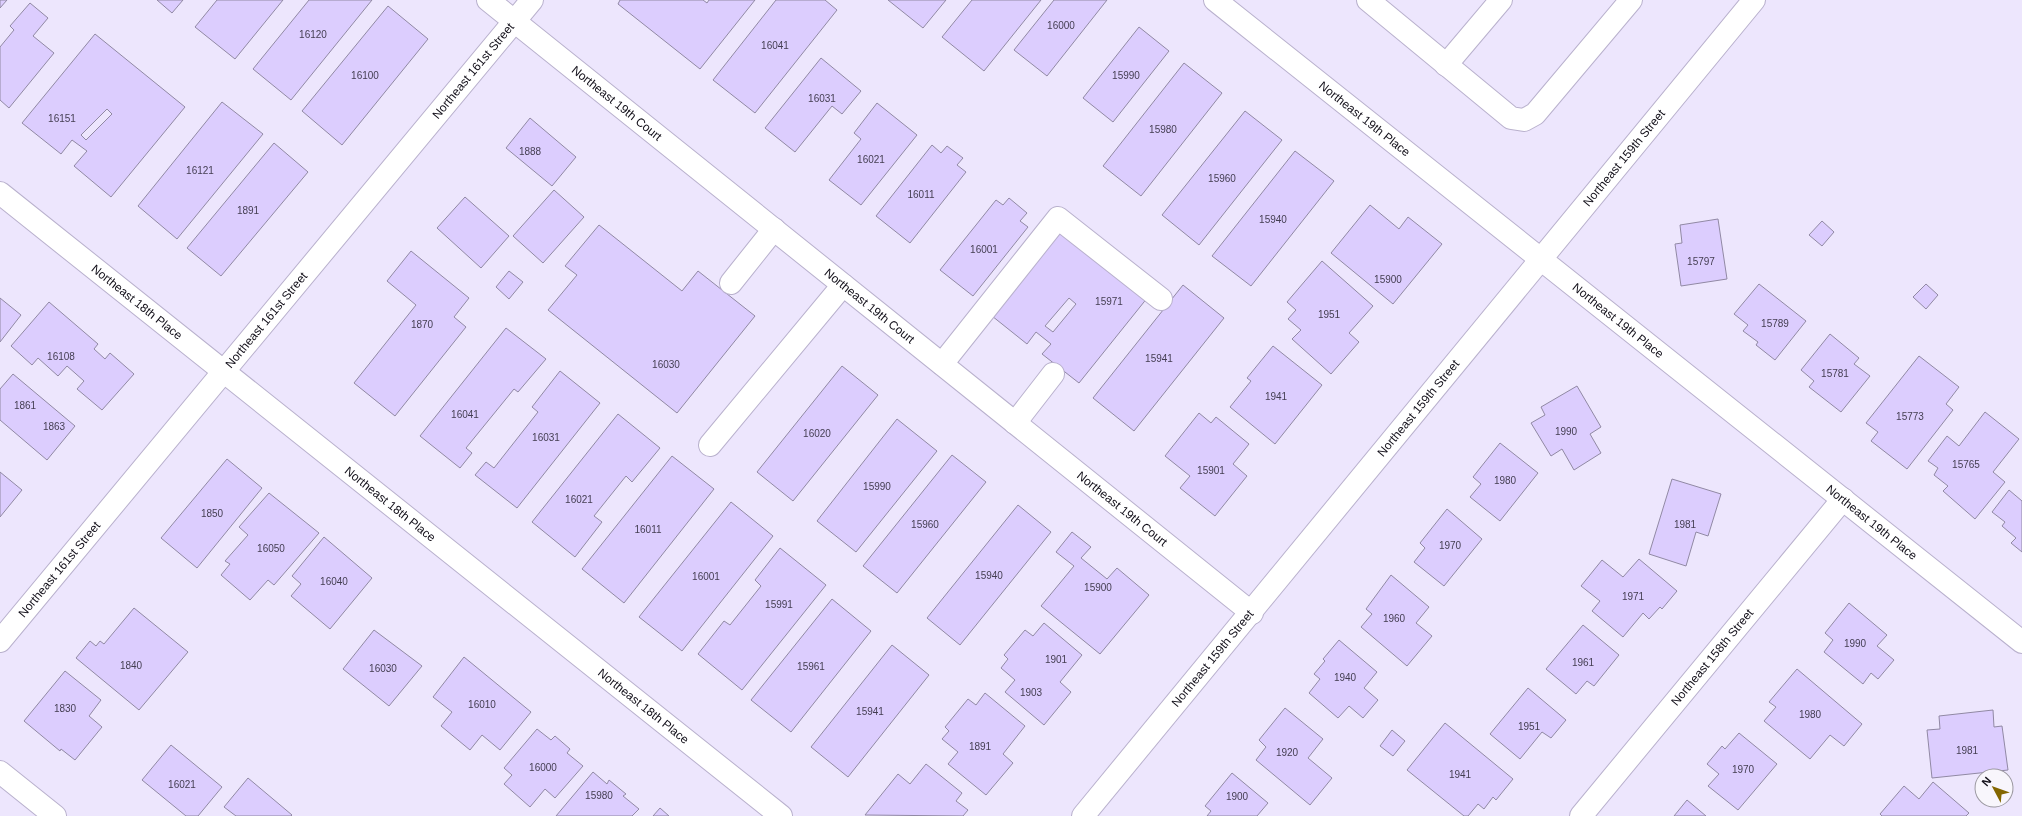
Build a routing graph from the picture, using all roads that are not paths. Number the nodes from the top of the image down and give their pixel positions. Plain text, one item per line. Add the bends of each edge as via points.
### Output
1 (488, 0) edge
2 (532, 0) edge
3 (1214, 0) edge
4 (1368, 0) edge
5 (1501, 0) edge
6 (1631, 0) edge
7 (1754, 0) edge
8 (514, 21) junction
9 (1446, 65) junction
10 (0, 193) edge
11 (774, 229) junction
12 (1540, 259) junction
13 (731, 283) dead end
14 (843, 285) junction
15 (1161, 299) dead end
16 (942, 364) junction
17 (223, 371) junction
18 (1054, 374) dead end
19 (1015, 423) junction
20 (710, 446) dead end
21 (1843, 498) junction
22 (1252, 613) junction
23 (0, 641) edge
24 (2022, 642) edge
25 (0, 772) edge
26 (55, 816) edge
27 (781, 816) edge
28 (1083, 816) edge
29 (1581, 816) edge

1 - 8 street, Northeast 19th Court
2 - 8 street, Northeast 161st Street
3 - 12 street, Northeast 19th Place
4 - 9 street
5 - 9 street
6 - 9 street via 1536,114 1524,120 1511,118
7 - 12 street, Northeast 159th Street
8 - 11 street, Northeast 19th Court
8 - 17 street, Northeast 161st Street
10 - 17 street, Northeast 18th Place
11 - 13 street
11 - 14 street, Northeast 19th Court
12 - 21 street, Northeast 19th Place
12 - 22 street, Northeast 159th Street
14 - 16 street, Northeast 19th Court
14 - 20 street
15 - 16 street via 1058,218
16 - 19 street, Northeast 19th Court
17 - 23 street, Northeast 161st Street
17 - 27 street, Northeast 18th Place
18 - 19 street
19 - 22 street, Northeast 19th Court
21 - 24 street, Northeast 19th Place
21 - 29 street, Northeast 158th Street
22 - 28 street, Northeast 159th Street
25 - 26 street

